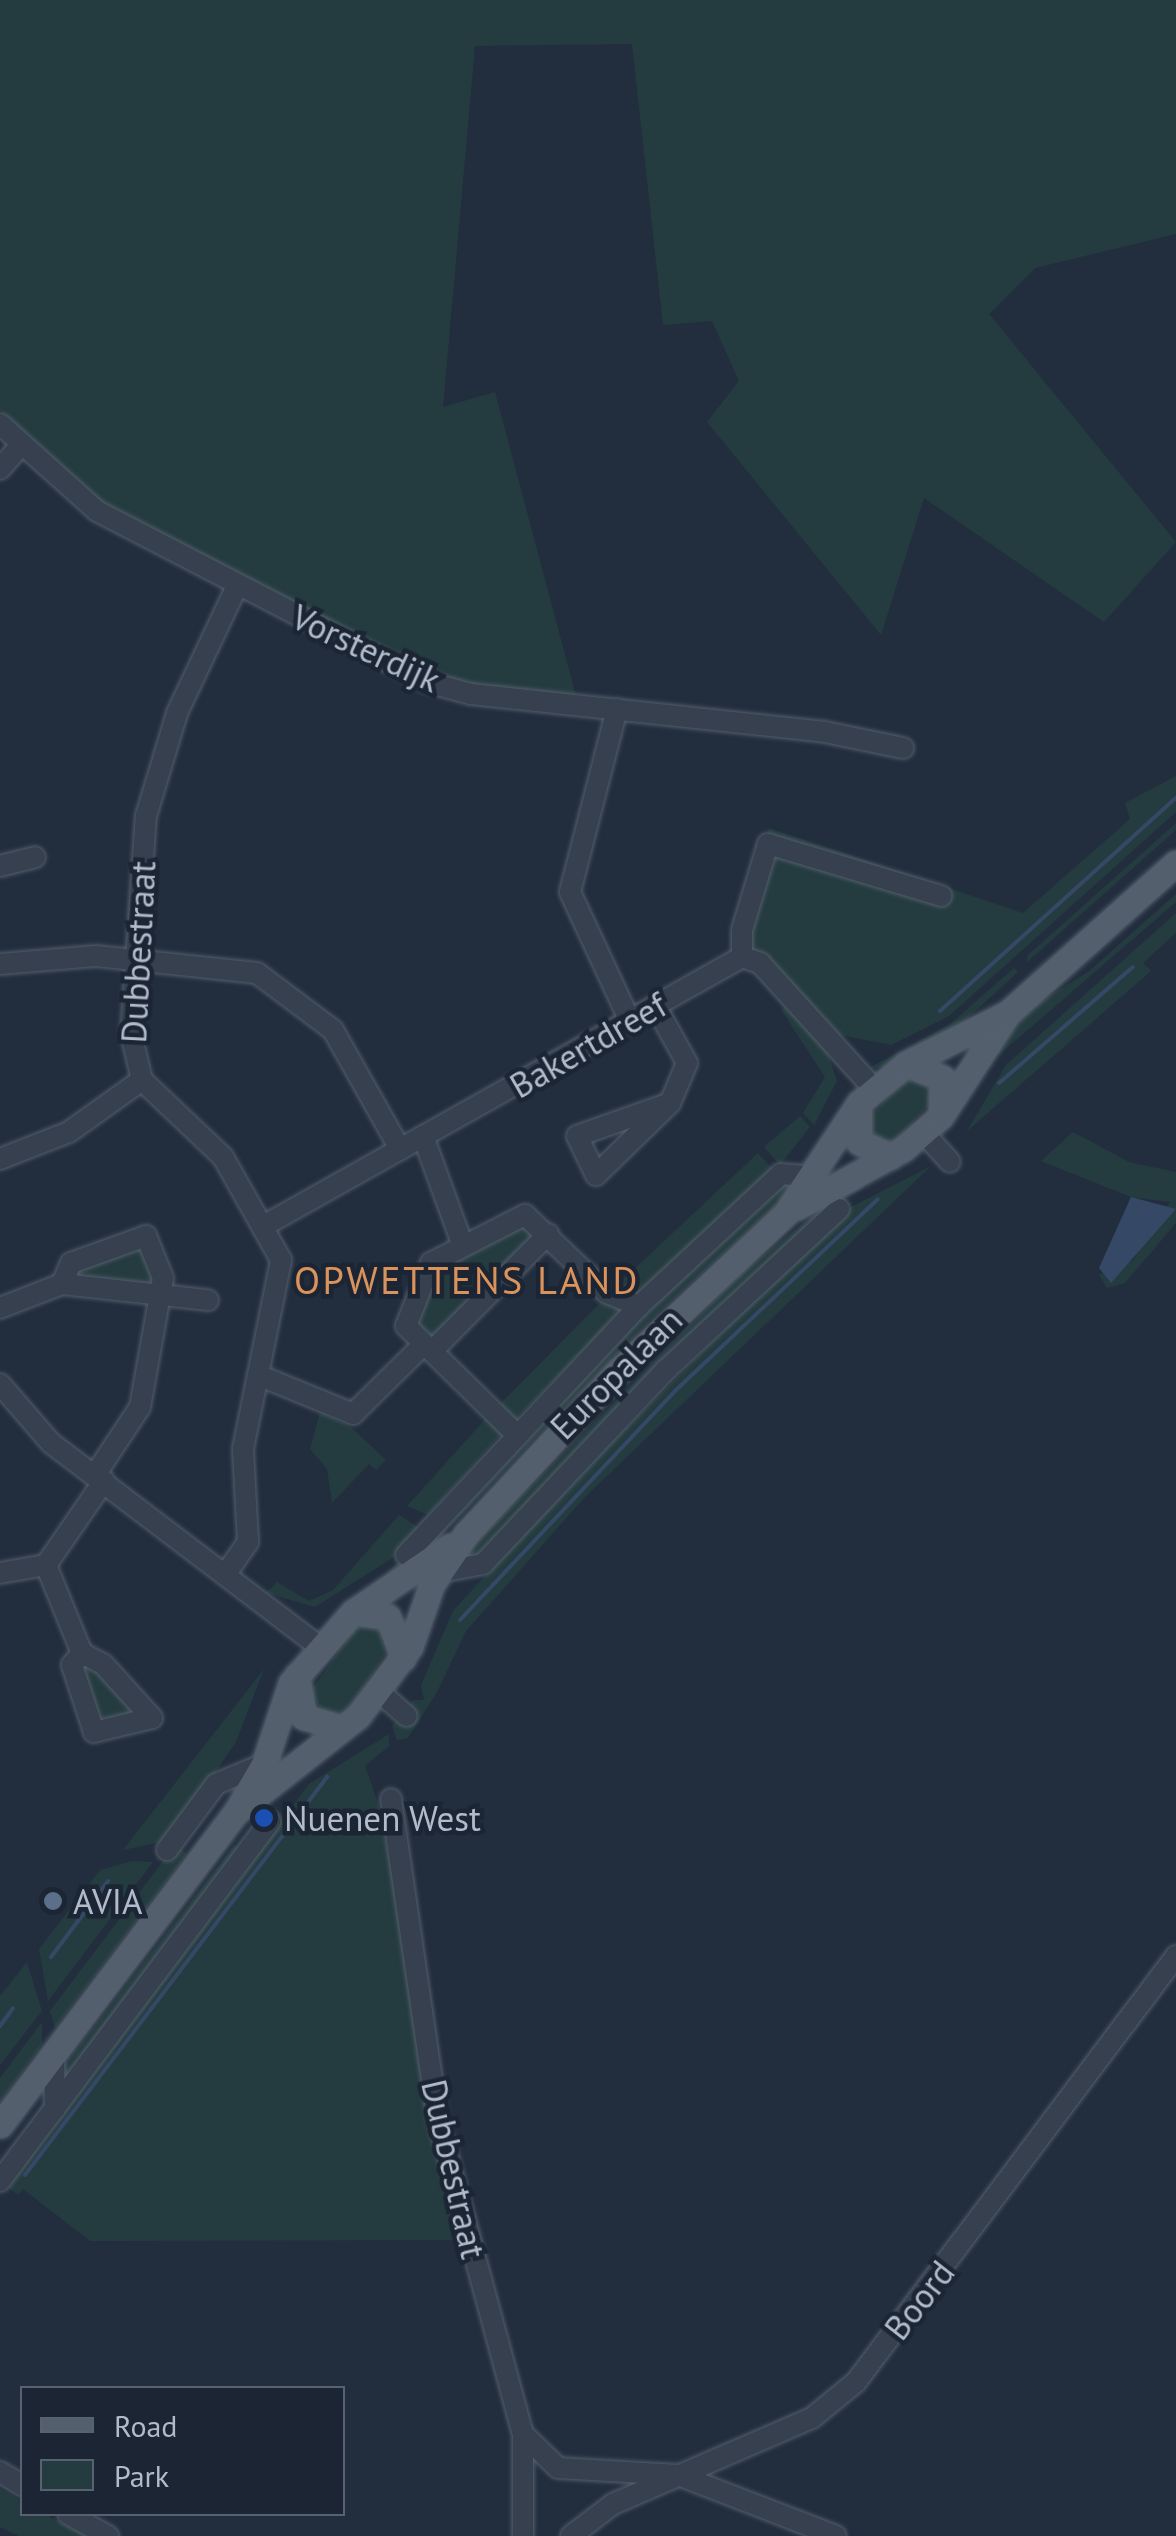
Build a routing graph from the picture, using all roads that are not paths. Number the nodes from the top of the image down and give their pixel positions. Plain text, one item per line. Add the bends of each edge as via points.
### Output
1 (0, 424) edge
2 (22, 444) junction
3 (0, 469) edge
4 (238, 586) junction
5 (617, 709) junction
6 (903, 748) dead end
7 (34, 858) dead end
8 (1176, 862) edge
9 (0, 866) edge
10 (941, 896) dead end
11 (742, 957) junction
12 (134, 959) junction
13 (0, 964) edge
14 (656, 1007) junction
15 (1008, 1012) junction
16 (630, 1021) junction
17 (906, 1064) junction
18 (142, 1080) junction
19 (867, 1097) junction
20 (670, 1103) dead end
21 (932, 1124) junction
22 (423, 1136) junction
23 (400, 1148) junction
24 (891, 1156) junction
25 (0, 1158) edge
26 (950, 1162) dead end
27 (813, 1178) junction
28 (838, 1209) dead end
29 (786, 1213) junction
30 (267, 1224) junction
31 (548, 1234) junction
32 (462, 1242) junction
33 (62, 1284) junction
34 (159, 1293) junction
35 (208, 1300) dead end
36 (639, 1306) junction
37 (0, 1308) edge
38 (427, 1349) junction
39 (258, 1375) junction
40 (0, 1384) edge
41 (514, 1433) junction
42 (100, 1478) junction
43 (466, 1534) junction
44 (406, 1555) dead end
45 (46, 1564) junction
46 (227, 1572) junction
47 (440, 1572) junction
48 (0, 1573) edge
49 (352, 1612) junction
50 (320, 1648) junction
51 (82, 1653) dead end
52 (403, 1658) junction
53 (298, 1675) junction
54 (378, 1691) junction
55 (407, 1716) dead end
56 (342, 1728) junction
57 (264, 1764) junction
58 (391, 1799) dead end
59 (236, 1812) junction
60 (270, 1821) dead end
61 (167, 1850) dead end
62 (1176, 1956) edge
63 (54, 2053) junction
64 (55, 2109) junction
65 (0, 2125) edge
66 (0, 2181) edge
67 (524, 2434) junction
68 (678, 2475) junction
69 (72, 2516) edge
70 (108, 2536) edge
71 (523, 2536) edge
72 (571, 2536) edge
73 (836, 2536) edge

1 - 2 street, Vorsterdijk
2 - 3 street
2 - 4 street, Vorsterdijk via 97,512
4 - 5 street, Vorsterdijk via 427,682
4 - 12 street, Dubbestraat via 178,713 146,816
5 - 6 street, Vorsterdijk
5 - 16 street via 570,892
7 - 9 street
8 - 15 main road
10 - 11 street via 768,844 742,930
11 - 14 street, Bakertdreef
11 - 19 street via 784,988
12 - 13 street
12 - 18 street, Dubbestraat via 132,1056
12 - 23 street via 258,973 284,987 333,1030
14 - 16 street, Bakertdreef
14 - 20 street via 687,1063
15 - 17 main road
15 - 21 main road
16 - 22 street, Bakertdreef
17 - 19 main road, Europalaan
17 - 21 main road via 942,1078
18 - 25 street via 69,1132
18 - 30 street, Dubbestraat via 223,1157
19 - 24 main road via 858,1142
19 - 27 main road, Europalaan
21 - 24 main road, Europalaan
21 - 26 street
22 - 23 street, Bakertdreef
22 - 32 street
23 - 30 street, Bakertdreef
24 - 29 main road, Europalaan
27 - 29 main road, Europalaan
27 - 36 street via 781,1174
28 - 47 street, Europalaan via 667,1369 483,1564
29 - 43 main road, Europalaan via 618,1371
30 - 39 street, Dubbestraat via 283,1276
31 - 32 street via 525,1214
31 - 36 street via 607,1293
31 - 38 street
32 - 38 street via 430,1263 406,1326
33 - 34 street
33 - 34 street via 70,1264 146,1236 163,1278
33 - 37 street
34 - 35 street
34 - 42 street via 140,1407
36 - 41 street
38 - 39 street via 352,1414
38 - 41 street
39 - 46 street, Dubbestraat via 244,1449 248,1542
40 - 42 street via 35,1428
41 - 44 street
42 - 45 street
42 - 46 street
43 - 47 main road, Europalaan
43 - 49 main road, Europalaan
45 - 48 street
45 - 51 street
46 - 50 street
47 - 52 main road, Europalaan
49 - 50 main road, Europalaan
49 - 52 main road via 388,1617
50 - 53 main road, Europalaan
52 - 54 main road, Europalaan
53 - 56 main road via 304,1717
53 - 57 main road
54 - 55 street
54 - 56 main road, Europalaan
56 - 59 main road
57 - 59 main road
57 - 61 street via 216,1784
58 - 67 street, Dubbestraat via 437,2116
59 - 63 main road
60 - 64 street
62 - 68 street, Boord via 856,2382 812,2418
63 - 64 street
63 - 65 main road
64 - 66 street
67 - 68 street via 558,2468
67 - 71 street, Dubbestraat
68 - 72 street, Boord via 613,2504
68 - 73 street
69 - 70 street

